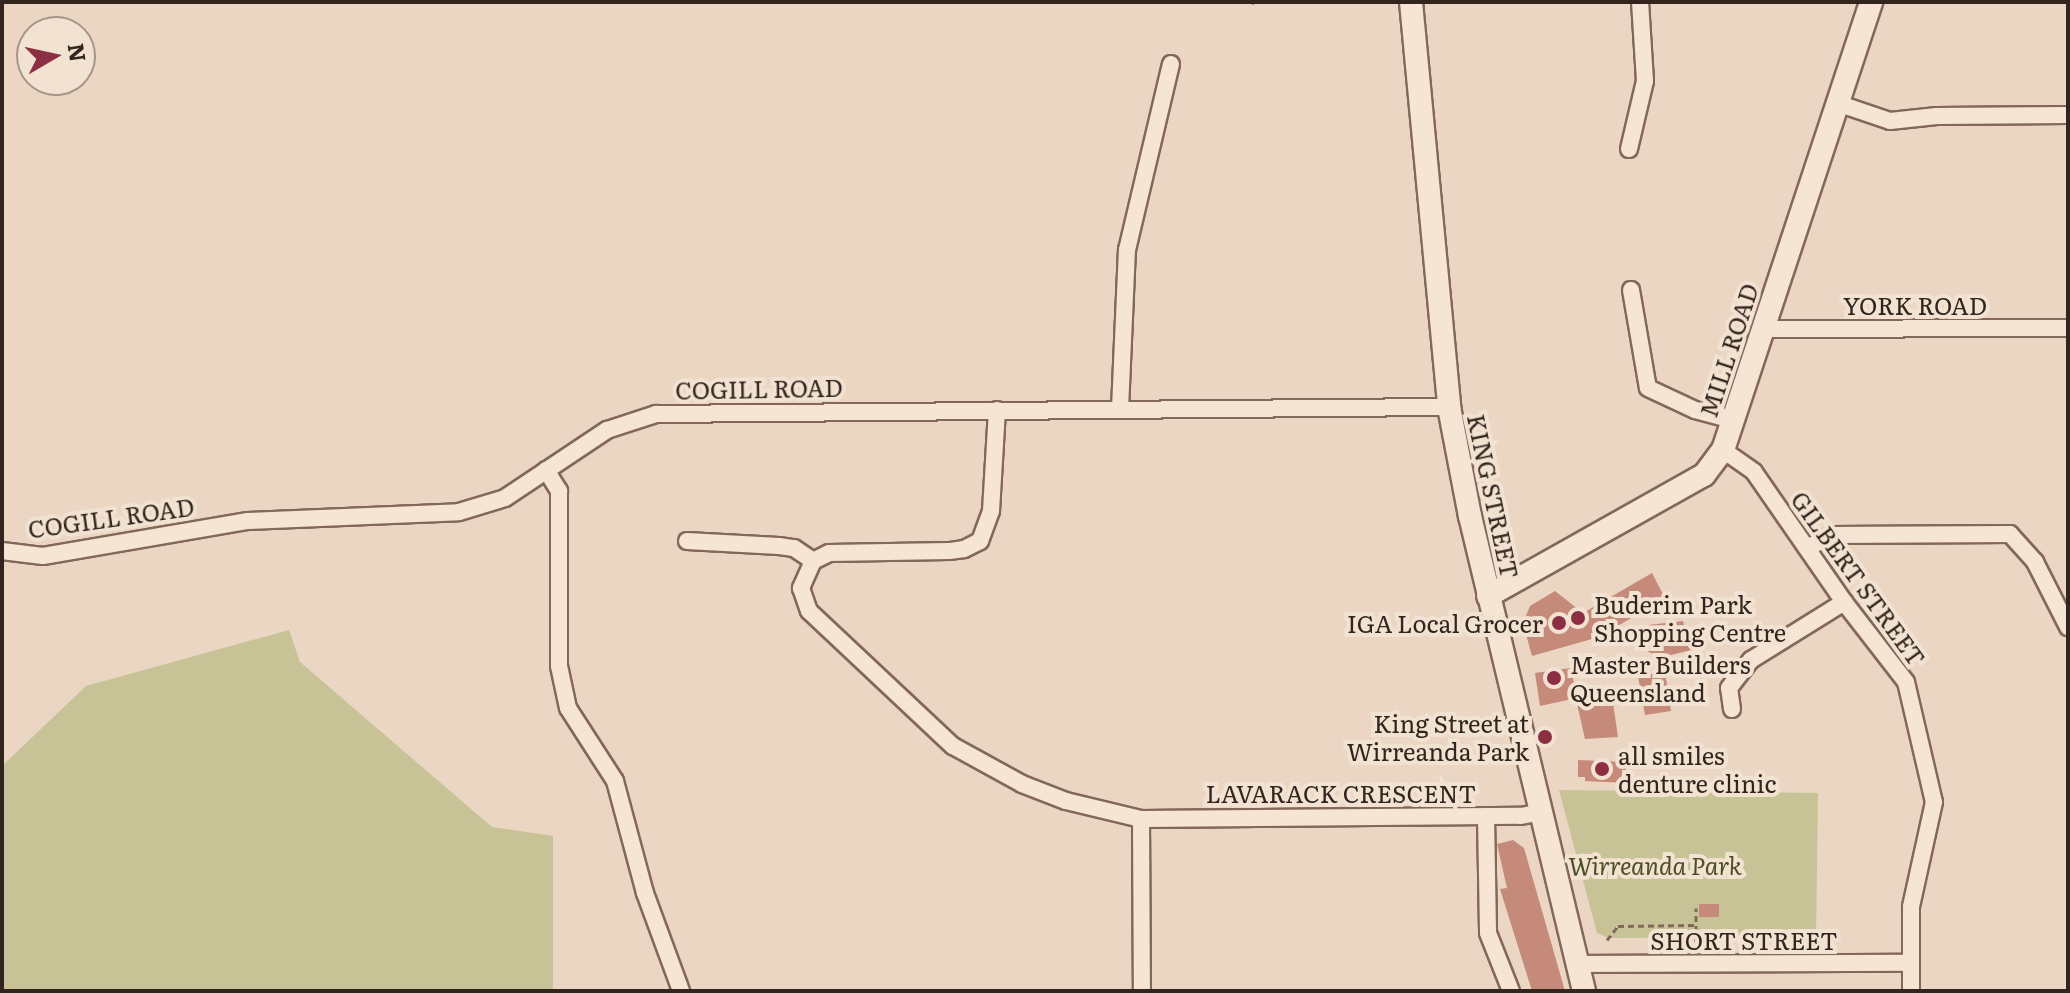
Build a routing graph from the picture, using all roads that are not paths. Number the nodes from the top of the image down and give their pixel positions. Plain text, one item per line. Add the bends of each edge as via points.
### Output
1 (1411, 2) edge
2 (1640, 2) edge
3 (1871, 2) edge
4 (1171, 64) dead end
5 (1837, 103) junction
6 (2068, 115) edge
7 (1629, 149) dead end
8 (1631, 290) dead end
9 (2068, 328) edge
10 (1762, 329) junction
11 (1449, 407) junction
12 (1120, 409) junction
13 (997, 410) junction
14 (1732, 420) junction
15 (1723, 450) junction
16 (546, 470) junction
17 (687, 541) dead end
18 (1807, 548) junction
19 (2, 551) edge
20 (813, 561) junction
21 (1488, 596) junction
22 (1844, 602) junction
23 (2068, 627) edge
24 (1732, 709) dead end
25 (1541, 812) junction
26 (1486, 816) junction
27 (1141, 819) junction
28 (1910, 963) junction
29 (1577, 964) junction
30 (681, 991) edge
31 (1142, 991) edge
32 (1511, 991) edge
33 (1584, 991) edge
34 (1911, 991) edge

1 - 11 main road, KING STREET
2 - 7 street via 1645,81
3 - 5 main road, MILL ROAD
4 - 12 street via 1127,250
5 - 6 street via 1890,121
5 - 10 main road, MILL ROAD
8 - 14 street via 1648,388
9 - 10 street, YORK ROAD
10 - 14 main road, MILL ROAD
11 - 12 street, COGILL ROAD
11 - 21 main road, KING STREET
12 - 13 street, COGILL ROAD
13 - 16 street, COGILL ROAD via 656,414 607,430
13 - 20 street via 991,511 980,541 949,551 845,550
14 - 15 main road, MILL ROAD
15 - 18 street, GILBERT STREET via 1754,472
15 - 21 main road, MILL ROAD via 1704,475
16 - 19 street, COGILL ROAD via 505,498 459,512 248,521 43,556
16 - 30 street via 559,491 559,666 568,708 615,781 645,893
17 - 20 street via 794,548
18 - 22 street, GILBERT STREET
18 - 23 street via 1832,535 2010,534 2035,562
20 - 27 street, LAVARACK CRESCENT via 801,588 809,611 953,746 1022,784
21 - 25 main road, KING STREET
22 - 24 street via 1751,660 1729,688
22 - 28 street, GILBERT STREET via 1906,682 1934,802 1911,907
25 - 26 street, LAVARACK CRESCENT
25 - 29 main road, KING STREET
26 - 27 street, LAVARACK CRESCENT
26 - 32 street via 1488,933
27 - 31 street
28 - 29 street, SHORT STREET
28 - 34 street, GILBERT STREET
29 - 33 main road, KING STREET

